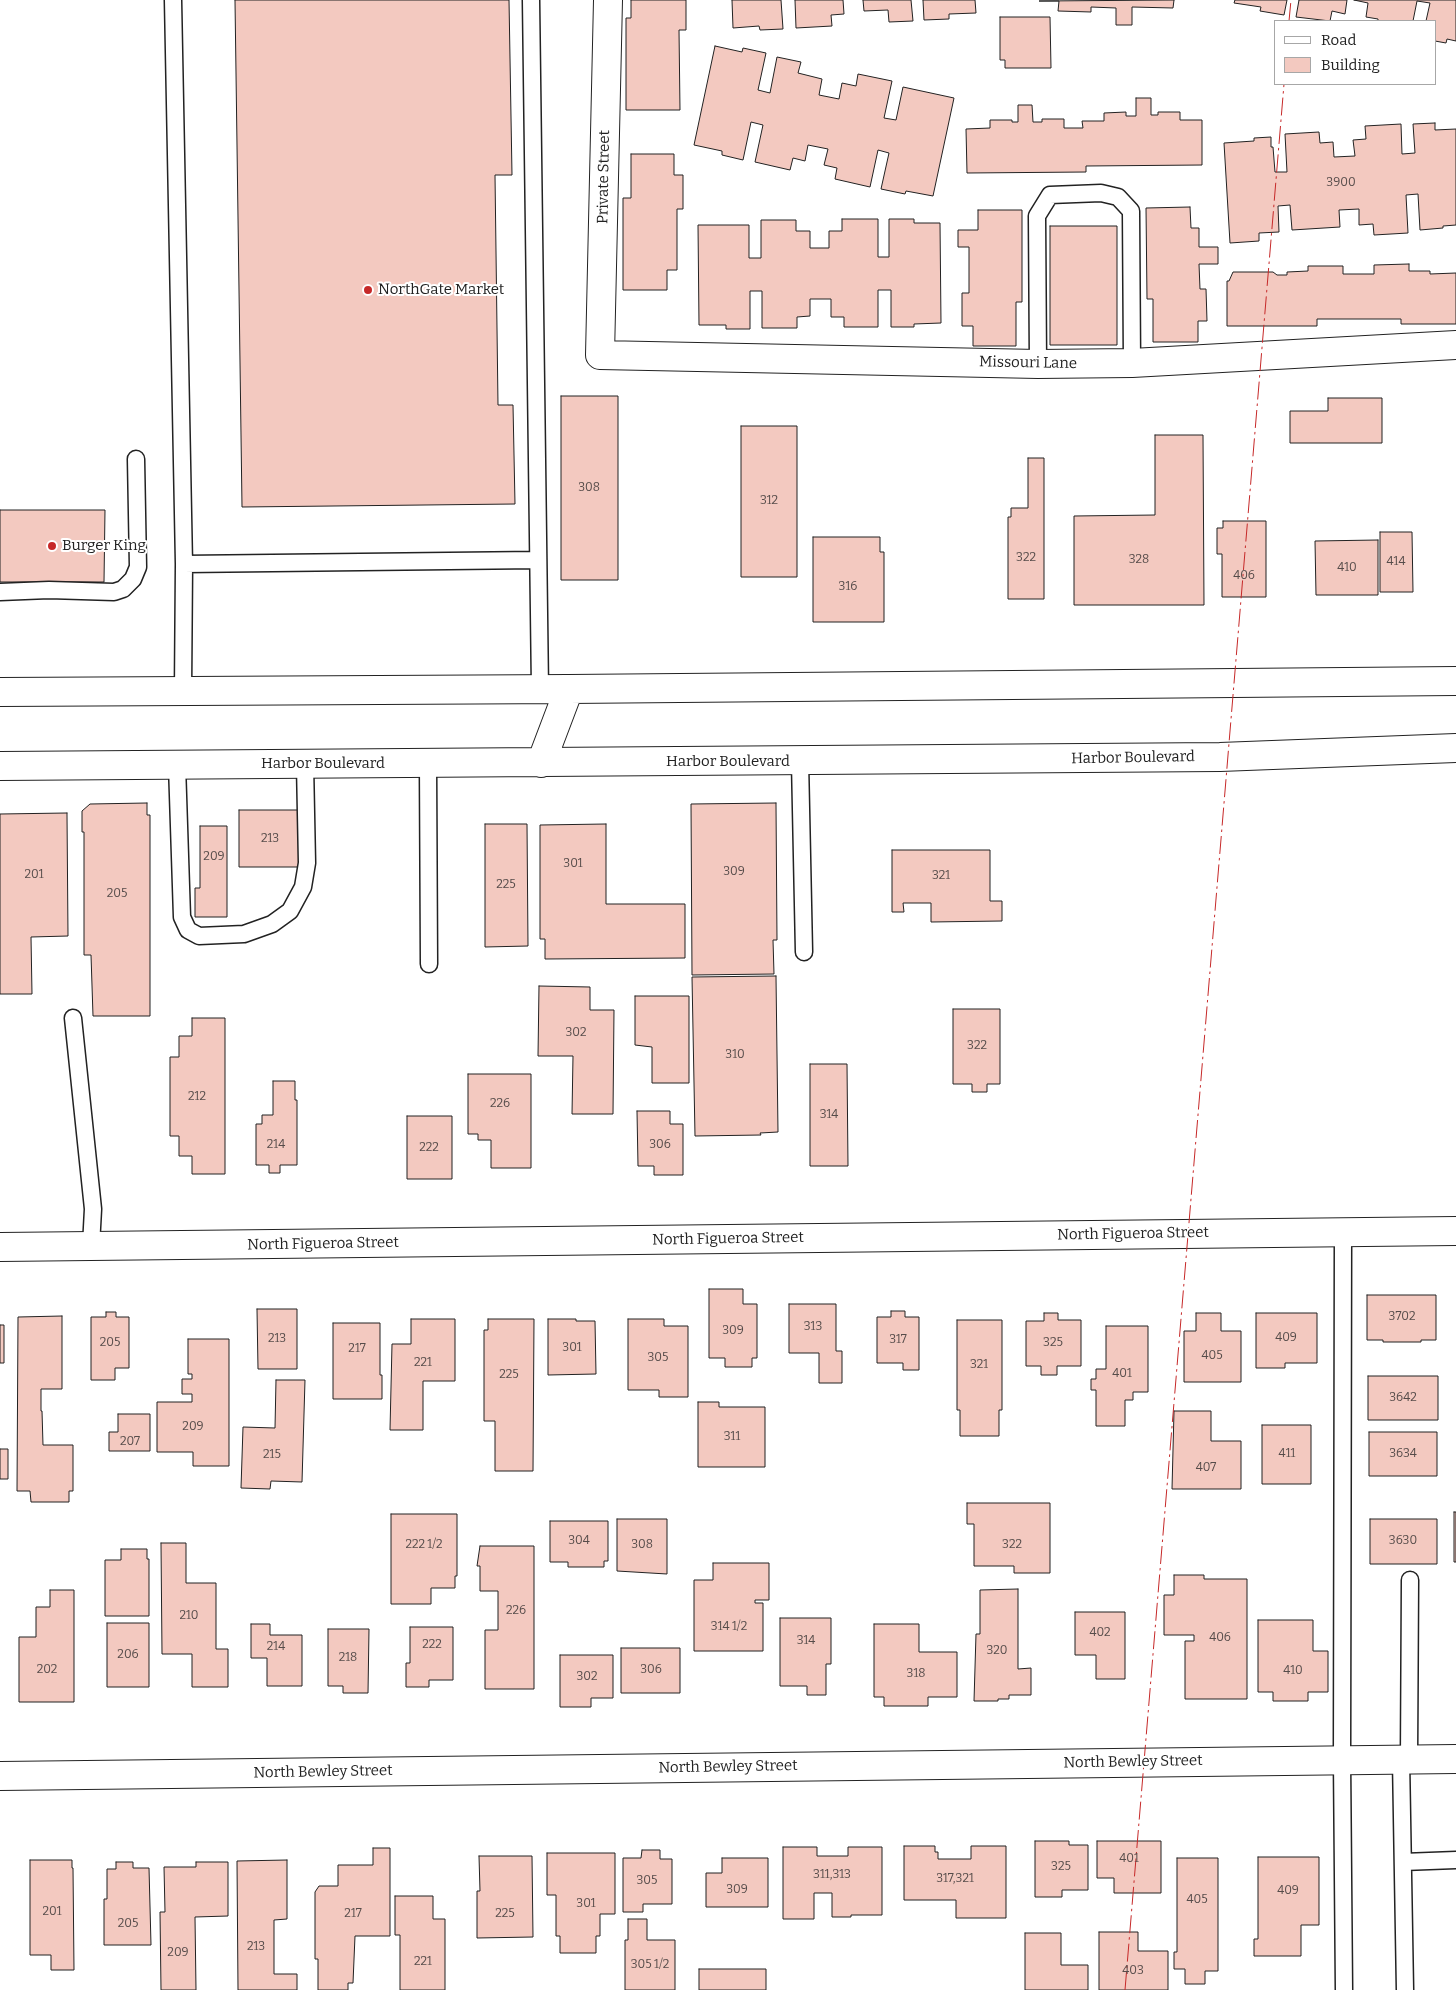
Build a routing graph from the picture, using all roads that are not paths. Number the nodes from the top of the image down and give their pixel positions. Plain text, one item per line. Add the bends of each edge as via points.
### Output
1 (173, 0) edge
2 (531, 0) edge
3 (608, 0) edge
4 (1456, 345) edge
5 (600, 355) joint
6 (1132, 363) junction
7 (1038, 364) junction
8 (136, 459) dead end
9 (537, 560) junction
10 (184, 564) junction
11 (0, 592) edge
12 (1456, 681) edge
13 (540, 689) junction
14 (569, 689) junction
15 (183, 691) junction
16 (0, 692) edge
17 (1456, 748) edge
18 (800, 761) junction
19 (541, 763) junction
20 (305, 764) junction
21 (428, 764) junction
22 (176, 765) junction
23 (0, 766) edge
24 (804, 952) dead end
25 (429, 964) dead end
26 (73, 1018) dead end
27 (1456, 1231) edge
28 (1344, 1232) junction
29 (91, 1246) junction
30 (0, 1247) edge
31 (1410, 1580) dead end
32 (1405, 1759) junction
33 (1456, 1759) edge
34 (1342, 1760) junction
35 (0, 1776) edge
36 (1456, 1860) edge
37 (1403, 1862) junction
38 (1344, 1990) edge
39 (1405, 1990) edge

1 - 10 lane
2 - 9 lane
3 - 5 street, Private Street
4 - 6 street, Missouri Lane
5 - 7 street, Missouri Lane
6 - 7 street, Missouri Lane
6 - 7 lane via 1131,211 1118,197 1101,193 1050,195 1037,216
8 - 11 lane via 138,567 124,589 114,592
9 - 10 lane
9 - 13 lane
10 - 15 lane
12 - 14 street
13 - 14 street
13 - 15 street
14 - 19 street
15 - 16 street
17 - 18 street, Harbor Boulevard via 1220,757
18 - 19 street, Harbor Boulevard
18 - 24 lane
19 - 21 street, Harbor Boulevard
20 - 21 street, Harbor Boulevard
20 - 22 street, Harbor Boulevard
20 - 22 lane via 307,863 303,887 290,911 272,924 244,934 199,936 188,930 182,916
21 - 25 lane
22 - 23 street, Harbor Boulevard
26 - 29 lane via 93,1209
27 - 28 street, North Figueroa Street
28 - 29 street, North Figueroa Street
28 - 34 lane
29 - 30 street, North Figueroa Street
31 - 32 lane
32 - 33 street, North Bewley Street
32 - 34 street, North Bewley Street
32 - 37 lane
34 - 35 street, North Bewley Street
34 - 38 lane
36 - 37 lane
37 - 39 lane

